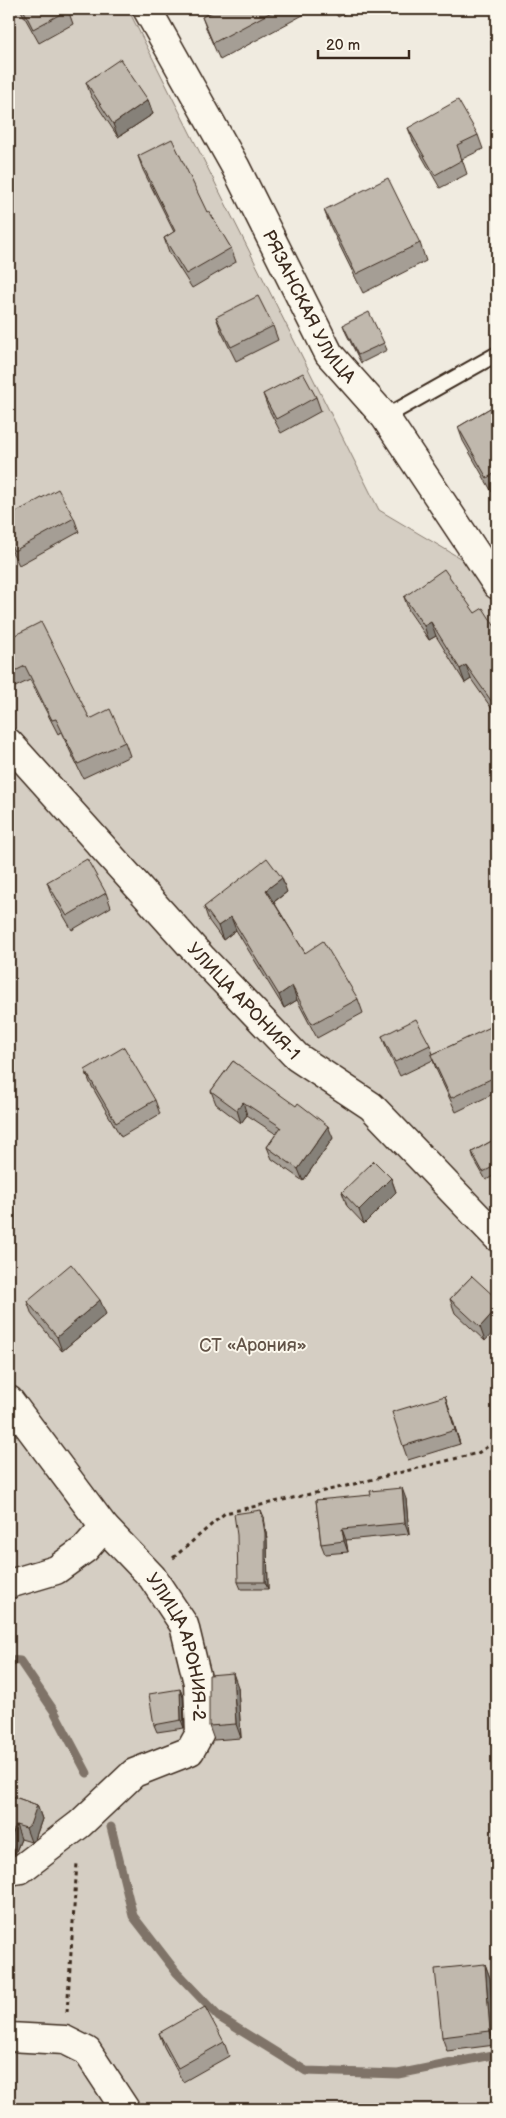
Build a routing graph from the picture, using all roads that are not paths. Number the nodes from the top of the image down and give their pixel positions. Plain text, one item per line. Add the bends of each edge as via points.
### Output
1 (147, 9) edge
2 (497, 354) edge
3 (384, 417) junction
4 (497, 585) edge
5 (9, 743) edge
6 (497, 1237) edge
7 (9, 1400) edge
8 (104, 1527) junction
9 (9, 1584) edge
10 (9, 1871) edge
11 (9, 2037) edge
12 (125, 2109) edge

1 - 3 street, РЯЗАНСКАЯ УЛИЦА via 235,166 329,354
2 - 3 lane
3 - 4 street, РЯЗАНСКАЯ УЛИЦА
5 - 6 street, УЛИЦА АРОНИЯ-1 via 203,959 297,1056 371,1106
7 - 8 street, УЛИЦА АРОНИЯ-2
8 - 9 street via 85,1549 56,1570
8 - 10 street, УЛИЦА АРОНИЯ-2 via 152,1577 184,1625 198,1683 200,1733 190,1751 134,1773 80,1824 21,1869
11 - 12 street via 65,2040 87,2051

